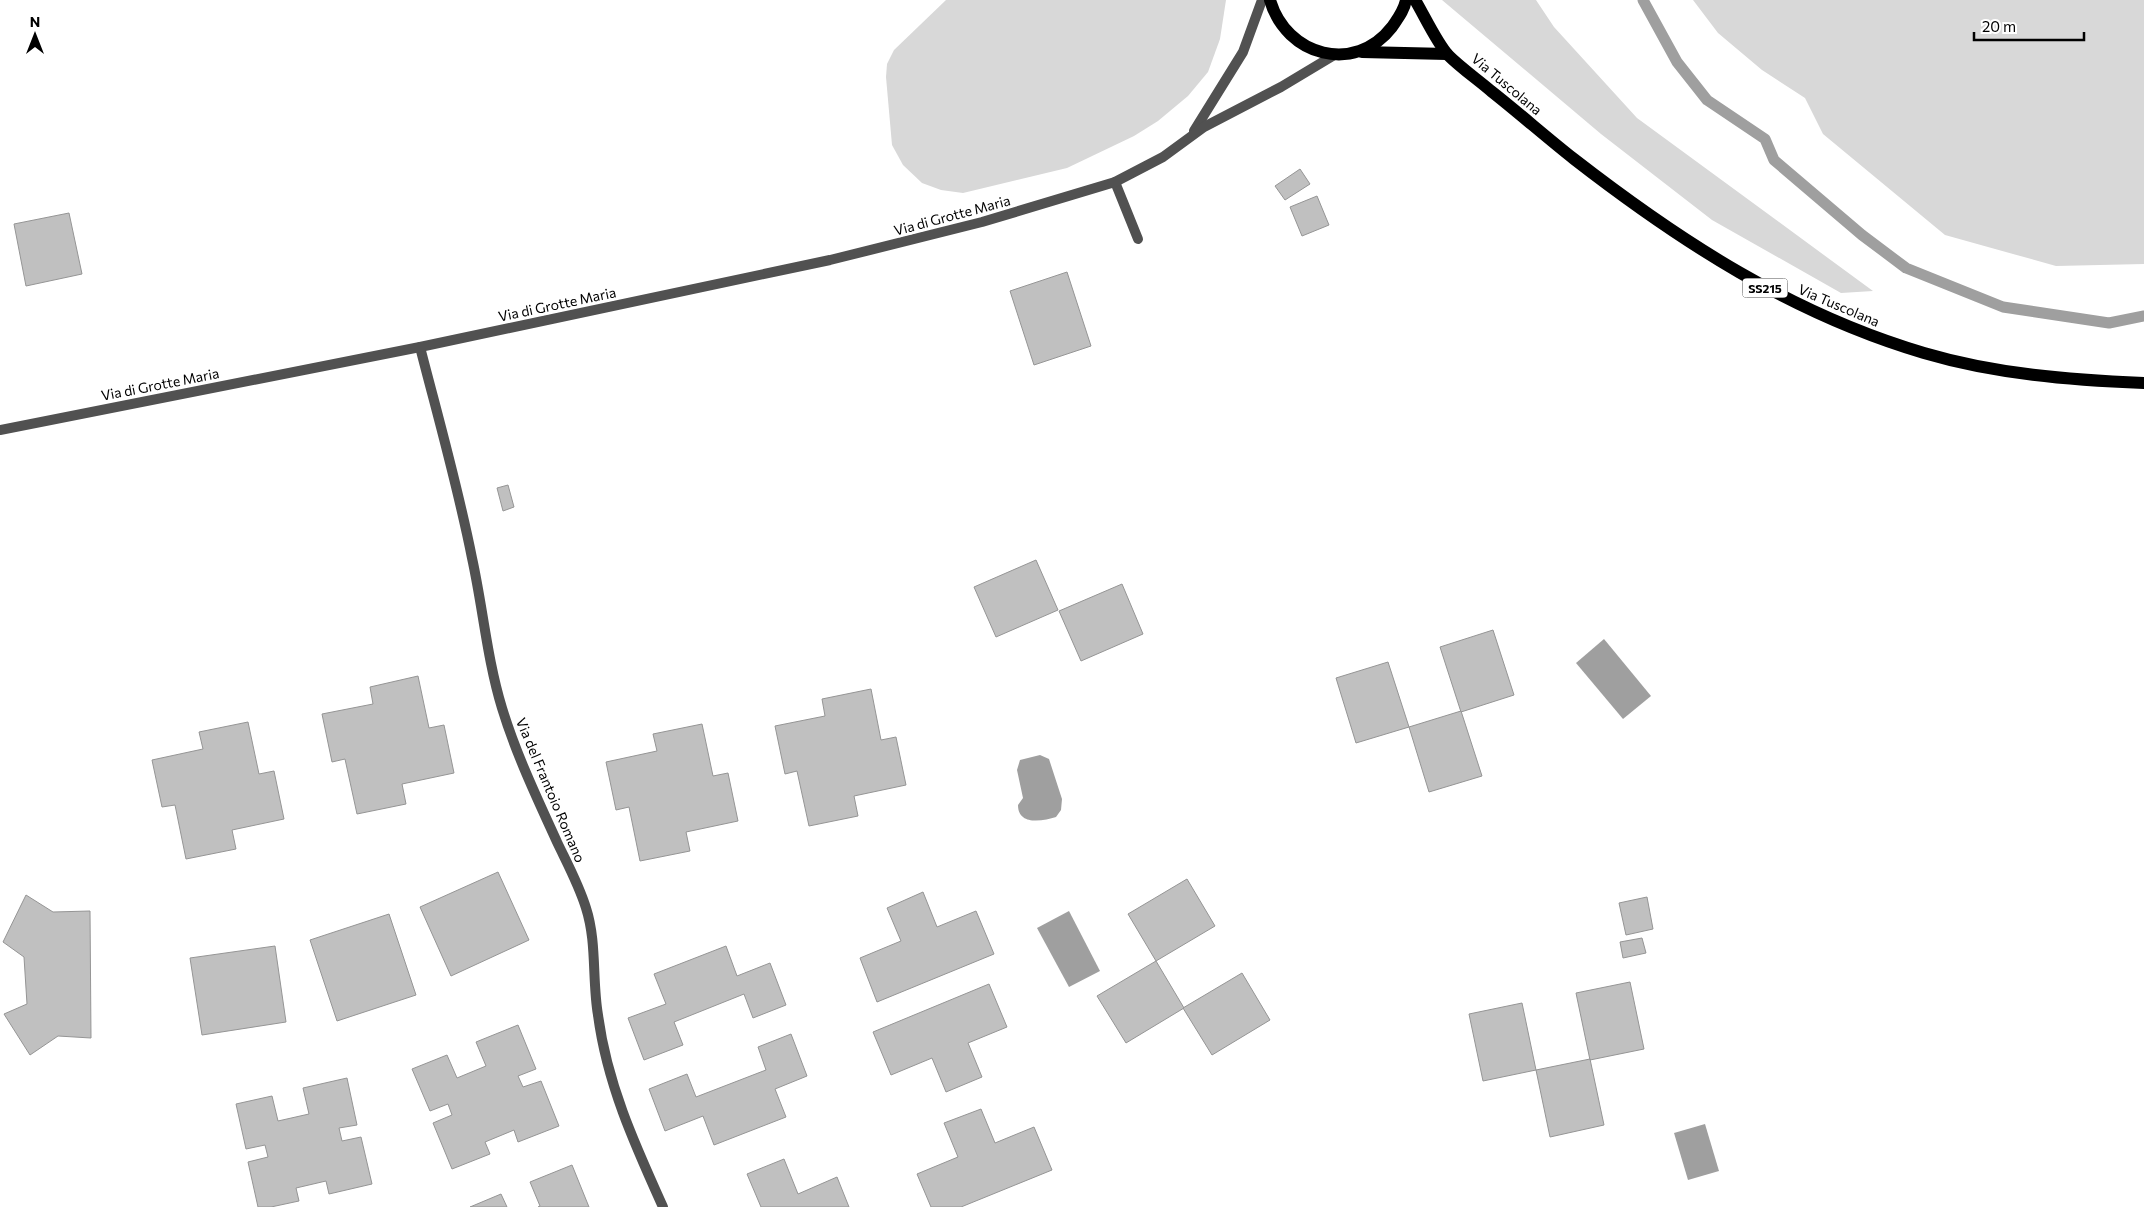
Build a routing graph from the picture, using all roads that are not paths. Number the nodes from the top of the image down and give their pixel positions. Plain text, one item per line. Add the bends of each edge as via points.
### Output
1 (1262, 0) edge
2 (1270, 0) edge
3 (1406, 0) edge
4 (1415, 0) edge
5 (1358, 52) junction
6 (1336, 54) junction
7 (1447, 54) junction
8 (1191, 136) junction
9 (1115, 182) junction
10 (1138, 239) dead end
11 (420, 347) junction
12 (2144, 383) edge
13 (0, 430) edge
14 (664, 1207) edge

1 - 8 street via 1244,52
2 - 6 main road via 1274,13 1290,36 1315,50
3 - 5 main road via 1401,15 1384,38
4 - 7 main road, Via Tuscolana
5 - 6 main road
5 - 7 main road
6 - 8 street, Via di Grotte Maria
7 - 12 main road, Via Tuscolana / SS215 via 1614,190 1733,270 1804,308 1894,343 1969,364 2062,378
8 - 9 street, Via di Grotte Maria via 1162,157
9 - 10 street
9 - 11 street, Via di Grotte Maria via 982,222 876,249
11 - 13 street, Via di Grotte Maria
11 - 14 street, Via del Frantoio Romano via 472,554 489,659 502,707 520,759 586,908 593,942 598,1016 610,1072 631,1136

